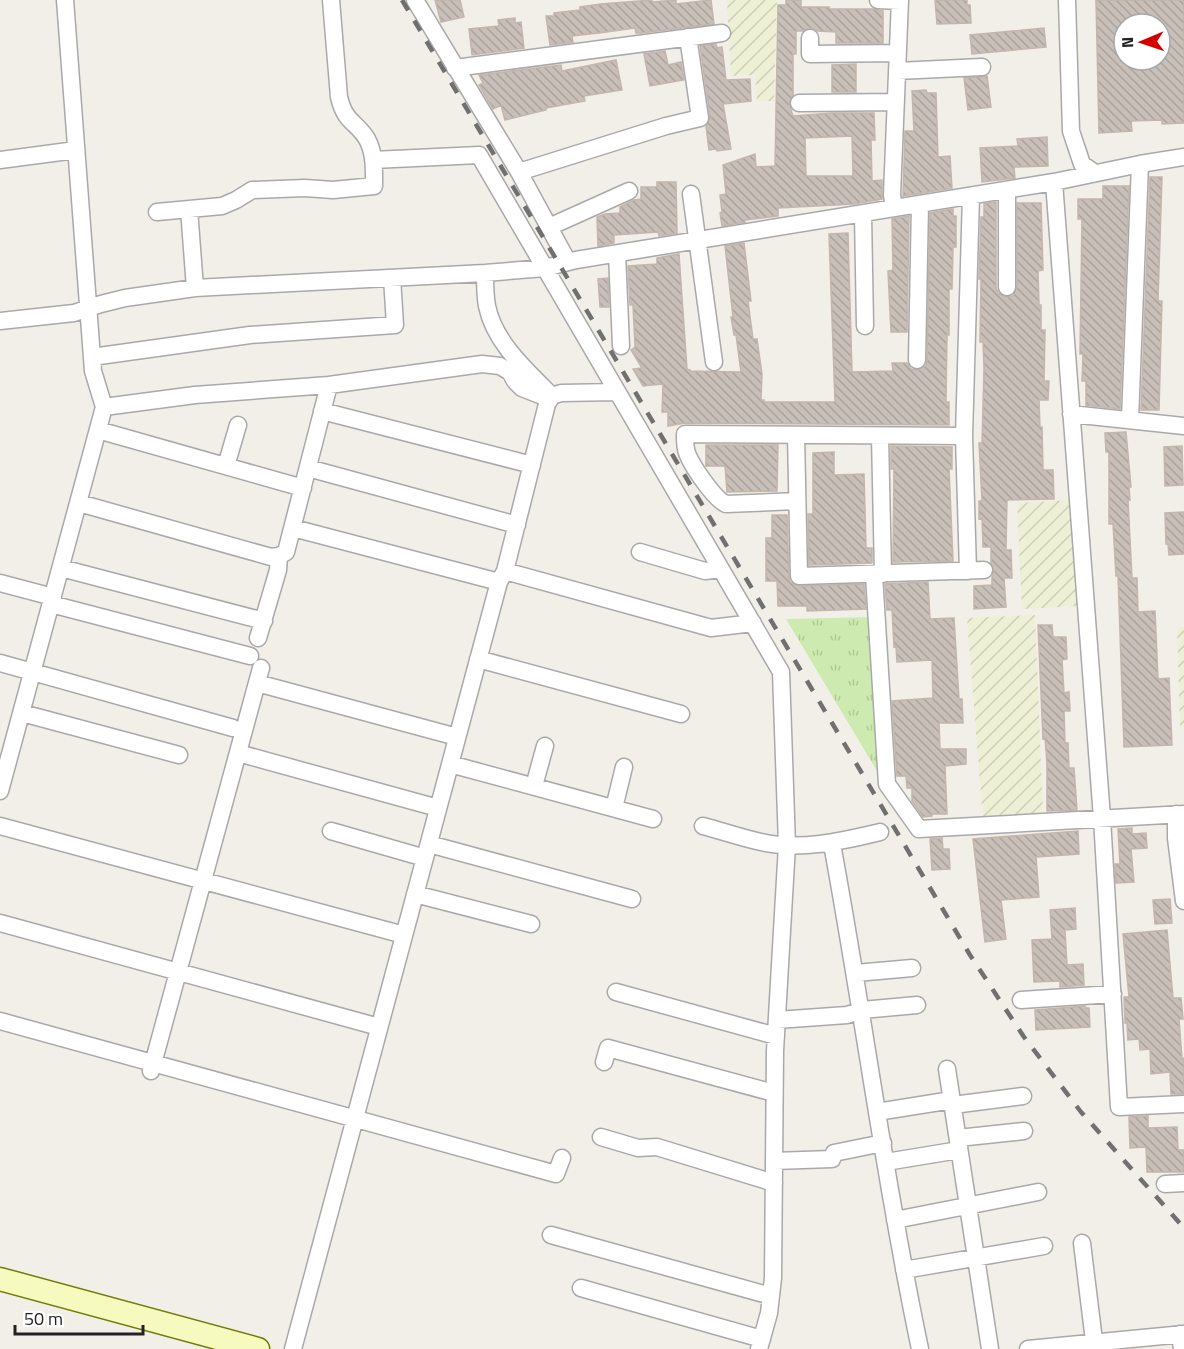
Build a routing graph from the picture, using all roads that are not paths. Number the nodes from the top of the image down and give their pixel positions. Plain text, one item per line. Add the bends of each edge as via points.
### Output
1 (65, 0) edge
2 (331, 0) edge
3 (415, 0) edge
4 (878, 0) edge
5 (900, 0) edge
6 (1067, 0) edge
7 (722, 33) dead end
8 (688, 37) junction
9 (810, 38) dead end
10 (897, 62) junction
11 (982, 67) dead end
12 (455, 68) junction
13 (896, 102) junction
14 (798, 103) dead end
15 (76, 150) junction
16 (1184, 157) edge
17 (0, 160) edge
18 (373, 160) junction
19 (1140, 164) junction
20 (519, 172) junction
21 (1095, 173) junction
22 (1054, 182) junction
23 (1007, 190) junction
24 (629, 191) dead end
25 (691, 194) dead end
26 (971, 196) junction
27 (920, 204) junction
28 (894, 208) junction
29 (189, 209) junction
30 (157, 212) dead end
31 (863, 214) junction
32 (549, 227) junction
33 (699, 240) junction
34 (618, 254) junction
35 (568, 262) junction
36 (546, 268) junction
37 (485, 273) junction
38 (392, 278) junction
39 (1007, 287) dead end
40 (195, 288) junction
41 (89, 308) junction
42 (0, 321) edge
43 (865, 326) dead end
44 (621, 346) dead end
45 (92, 357) junction
46 (917, 360) dead end
47 (714, 362) dead end
48 (329, 386) junction
49 (617, 392) junction
50 (551, 398) junction
51 (104, 408) junction
52 (322, 411) junction
53 (1071, 414) junction
54 (1130, 420) junction
55 (238, 425) dead end
56 (1184, 426) edge
57 (98, 430) junction
58 (796, 435) junction
59 (880, 436) junction
60 (964, 436) junction
61 (532, 465) junction
62 (226, 466) junction
63 (308, 468) junction
64 (303, 488) junction
65 (797, 501) junction
66 (79, 503) junction
67 (517, 525) junction
68 (293, 528) junction
69 (639, 552) dead end
70 (279, 556) junction
71 (61, 568) junction
72 (721, 569) junction
73 (879, 574) junction
74 (502, 576) junction
75 (0, 583) edge
76 (52, 601) junction
77 (264, 621) junction
78 (753, 623) junction
79 (258, 638) dead end
80 (478, 659) junction
81 (0, 663) edge
82 (256, 669) junction
83 (33, 672) junction
84 (22, 713) junction
85 (681, 714) dead end
86 (233, 728) dead end
87 (457, 737) junction
88 (7, 740) edge
89 (545, 747) dead end
90 (238, 753) junction
91 (179, 754) dead end
92 (450, 764) junction
93 (624, 767) dead end
94 (534, 786) junction
95 (0, 791) edge
96 (438, 808) junction
97 (614, 808) junction
98 (1180, 814) edge
99 (1102, 818) junction
100 (653, 819) dead end
101 (0, 826) edge
102 (703, 826) dead end
103 (331, 831) dead end
104 (880, 832) dead end
105 (832, 844) junction
106 (786, 845) junction
107 (427, 851) junction
108 (203, 881) junction
109 (415, 894) junction
110 (632, 899) dead end
111 (1184, 899) edge
112 (0, 923) edge
113 (531, 924) dead end
114 (404, 935) junction
115 (912, 968) dead end
116 (178, 972) junction
117 (855, 973) junction
118 (616, 993) dead end
119 (1113, 994) junction
120 (1021, 1000) dead end
121 (917, 1005) dead end
122 (862, 1010) junction
123 (0, 1021) edge
124 (380, 1027) junction
125 (776, 1028) junction
126 (604, 1062) dead end
127 (152, 1067) junction
128 (947, 1069) dead end
129 (774, 1093) junction
130 (1023, 1096) dead end
131 (952, 1103) junction
132 (1184, 1104) edge
133 (877, 1112) junction
134 (355, 1119) junction
135 (1024, 1131) dead end
136 (601, 1137) dead end
137 (883, 1143) junction
138 (959, 1144) junction
139 (562, 1158) dead end
140 (774, 1161) junction
141 (886, 1162) junction
142 (774, 1183) junction
143 (1184, 1183) edge
144 (1165, 1184) dead end
145 (1038, 1192) dead end
146 (968, 1206) junction
147 (895, 1220) junction
148 (551, 1235) dead end
149 (1082, 1243) dead end
150 (1044, 1246) dead end
151 (976, 1259) junction
152 (904, 1270) junction
153 (0, 1279) edge
154 (581, 1288) dead end
155 (771, 1296) junction
156 (1182, 1339) edge
157 (1145, 1343) edge
158 (760, 1346) edge
159 (1095, 1346) edge
160 (258, 1349) edge
161 (292, 1349) edge
162 (920, 1349) edge
163 (990, 1349) edge
164 (1028, 1349) edge

1 - 15 street
2 - 18 street via 342,111 366,137
3 - 12 street
4 - 5 street
5 - 10 street
6 - 21 street via 1071,131 1082,164
7 - 8 street
8 - 12 street
8 - 20 street via 700,118
9 - 10 street via 810,54
10 - 11 street
10 - 13 street
12 - 20 street
13 - 14 street
13 - 28 street
15 - 17 street
15 - 41 street
16 - 19 street
18 - 29 street via 374,186 252,190 222,206
18 - 36 street via 479,155
19 - 21 street
19 - 54 street
20 - 32 street
21 - 22 street
22 - 23 street
22 - 53 street
23 - 26 street
23 - 39 street
24 - 32 street
25 - 33 street
26 - 27 street
26 - 60 street
27 - 28 street
27 - 46 street
28 - 31 street
29 - 30 street
29 - 40 street
31 - 33 street
31 - 43 street
32 - 35 street
33 - 34 street
33 - 47 street
34 - 35 street
34 - 44 street
35 - 36 street
36 - 37 street
36 - 49 street
37 - 38 street
37 - 50 street via 486,304 492,323
38 - 40 street
38 - 45 street via 395,326 250,334
40 - 41 street
41 - 42 street via 75,314
41 - 45 street
45 - 51 street
48 - 50 street via 482,364 500,366 522,388
48 - 51 street via 195,395
48 - 52 street
49 - 50 street via 561,393
49 - 72 street
50 - 61 street
51 - 57 street
52 - 61 street
52 - 63 street
53 - 54 street
53 - 99 street
54 - 56 street
55 - 62 street
57 - 62 street
57 - 66 street
58 - 59 street
58 - 65 street
58 - 65 street via 685,434 686,452 719,501
59 - 60 street
59 - 73 street
60 - 73 street via 976,571
61 - 67 street
62 - 64 street
63 - 64 street
63 - 67 street
64 - 68 street
65 - 73 street via 799,576
66 - 70 street
66 - 71 street
67 - 74 street
68 - 70 street via 286,552
68 - 74 street
69 - 72 street via 705,571
70 - 77 street
71 - 76 street
71 - 77 street
72 - 78 street
73 - 99 street via 887,784 919,829
74 - 78 street via 711,628
74 - 80 street
75 - 76 street
76 - 82 street
76 - 83 street
77 - 79 street
78 - 106 street via 781,672
80 - 85 street
80 - 87 street
81 - 83 street
82 - 87 street
82 - 90 street
83 - 84 street
83 - 86 street
84 - 88 street
84 - 91 street
87 - 92 street
88 - 95 street
89 - 94 street
90 - 96 street
90 - 108 street
92 - 94 street
92 - 96 street
93 - 97 street
94 - 97 street
96 - 107 street
97 - 100 street
98 - 99 street
98 - 111 street via 1176,838
99 - 119 street
101 - 108 street
102 - 106 street via 763,843
103 - 107 street
104 - 105 street
105 - 106 street
105 - 117 street
106 - 125 street
107 - 109 street
107 - 110 street
108 - 114 street
108 - 116 street
109 - 113 street
109 - 114 street
112 - 116 street
114 - 124 street
115 - 117 street
116 - 124 street
116 - 127 street
117 - 122 street
118 - 125 street
119 - 120 street
119 - 132 street via 1119,1107
121 - 122 street
122 - 125 street
122 - 133 street
123 - 127 street
124 - 134 street
125 - 129 street
126 - 129 street via 608,1048
127 - 134 street
128 - 131 street
129 - 140 street
130 - 131 street
131 - 133 street
131 - 138 street
133 - 137 street
134 - 139 street via 556,1174
134 - 161 street
135 - 138 street
136 - 142 street via 638,1148 657,1147
137 - 140 street via 834,1153 832,1159
137 - 141 street
138 - 141 street
138 - 146 street
140 - 142 street
141 - 147 street
142 - 155 street
143 - 144 street
145 - 146 street
146 - 147 street
146 - 151 street
147 - 152 street
148 - 155 street
149 - 159 street
150 - 151 street
151 - 152 street
151 - 163 street
152 - 162 street
153 - 160 main road
154 - 158 street
155 - 158 street
156 - 157 street
157 - 159 street
159 - 164 street

